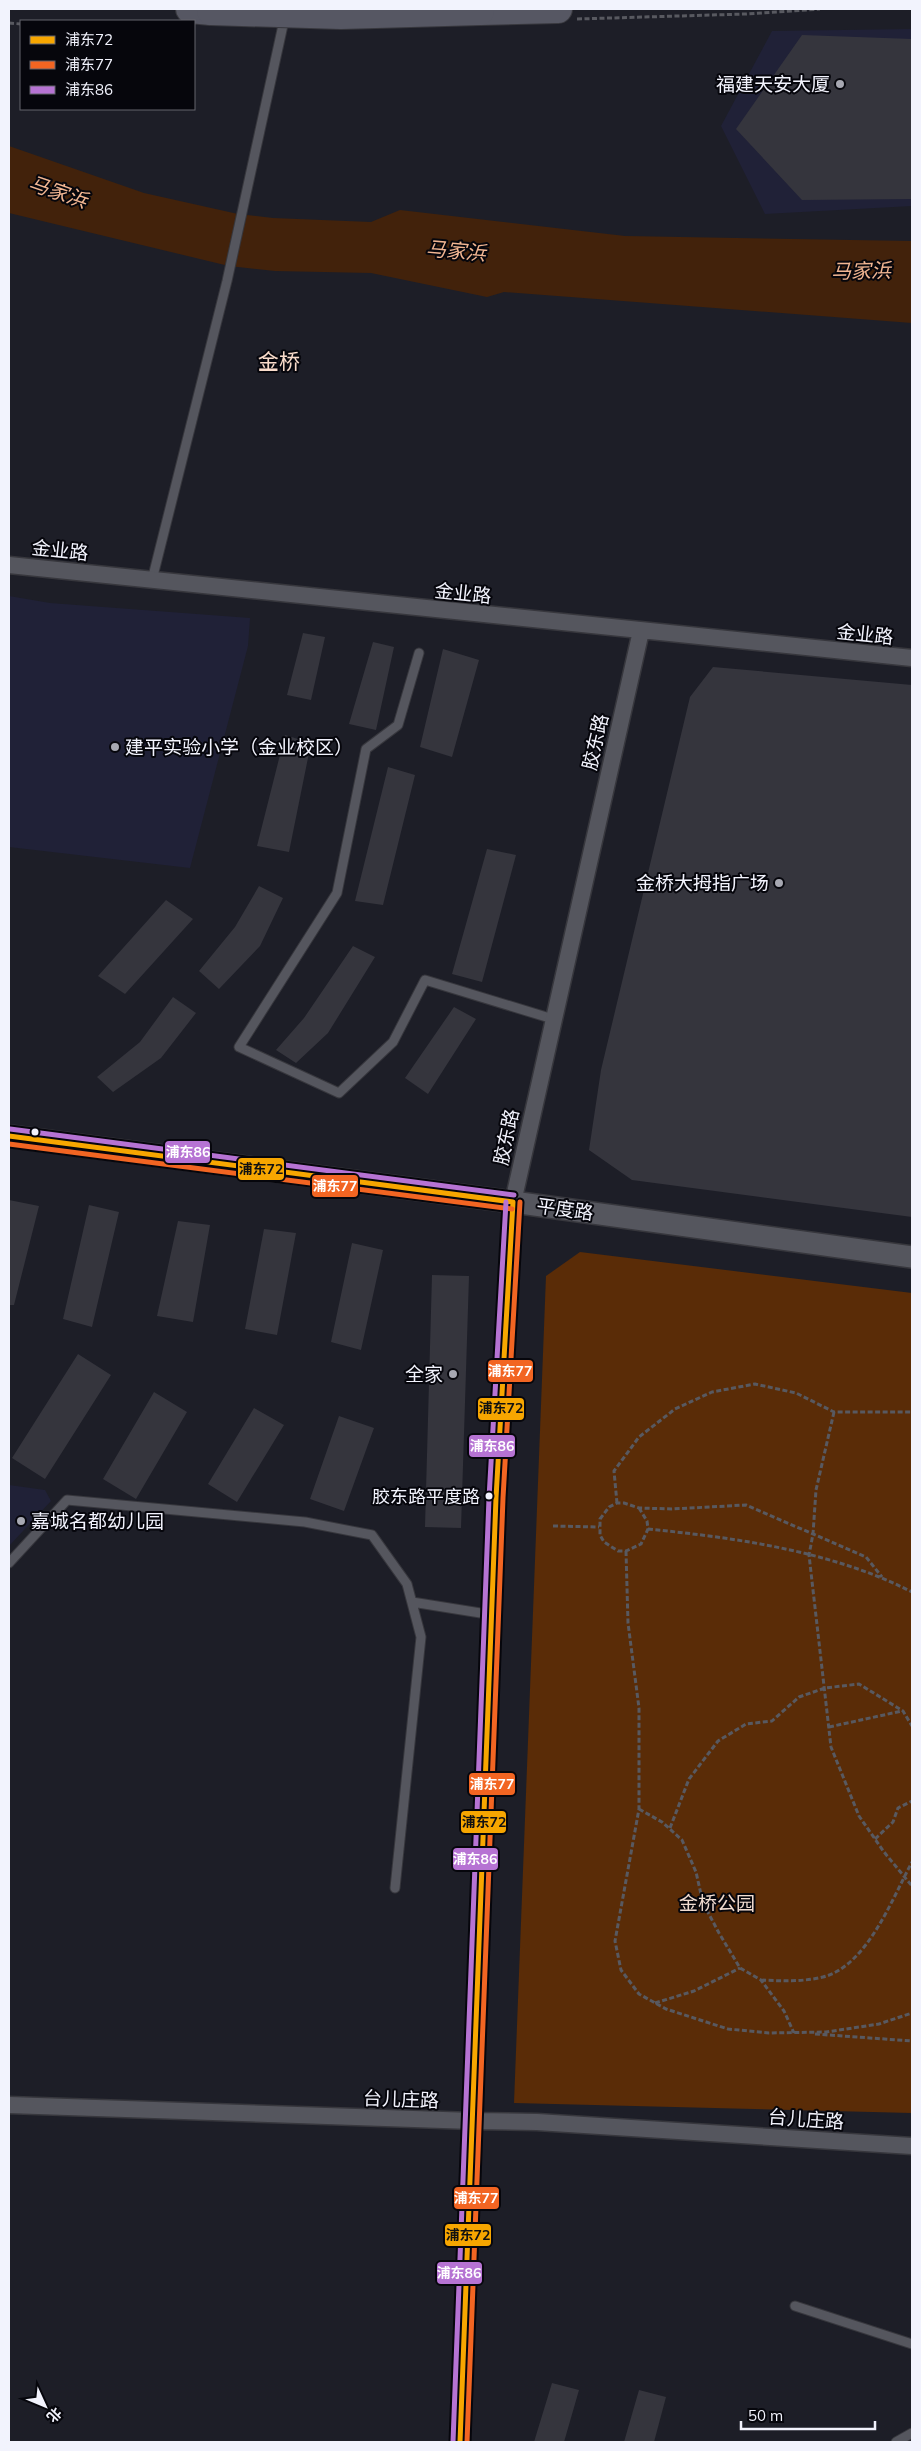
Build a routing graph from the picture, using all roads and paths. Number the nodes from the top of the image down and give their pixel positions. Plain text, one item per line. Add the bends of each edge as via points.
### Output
1 (190, 9) edge
2 (287, 9) edge
3 (558, 9) edge
4 (9, 565) edge
5 (152, 580) junction
6 (641, 632) junction
7 (418, 654) dead end
8 (912, 658) edge
9 (553, 1019) junction
10 (9, 1136) edge
11 (512, 1202) junction
12 (912, 1257) edge
13 (834, 1412) junction
14 (912, 1412) edge
15 (616, 1503) junction
16 (639, 1508) junction
17 (553, 1526) dead end
18 (599, 1527) junction
19 (648, 1529) junction
20 (813, 1534) junction
21 (626, 1551) junction
22 (809, 1555) junction
23 (9, 1563) edge
24 (882, 1577) junction
25 (912, 1592) edge
26 (412, 1602) junction
27 (493, 1615) junction
28 (825, 1688) junction
29 (903, 1711) junction
30 (912, 1726) edge
31 (829, 1727) junction
32 (912, 1801) edge
33 (640, 1809) junction
34 (670, 1828) junction
35 (875, 1839) junction
36 (912, 1862) edge
37 (904, 1877) junction
38 (912, 1886) edge
39 (395, 1888) dead end
40 (740, 1968) junction
41 (762, 1980) junction
42 (655, 2003) junction
43 (912, 2013) edge
44 (792, 2033) junction
45 (912, 2041) edge
46 (9, 2105) edge
47 (472, 2122) junction
48 (912, 2146) edge
49 (795, 2306) dead end
50 (912, 2344) edge
51 (912, 2433) edge
52 (460, 2442) edge
53 (896, 2442) edge

1 - 3 highway, bridge via 341,15
2 - 5 lane via 228,281
4 - 5 street, 金业路
5 - 6 street, 金业路
6 - 8 street, 金业路
6 - 9 street, 胶东路
7 - 9 lane via 398,725 366,749 337,893 239,1047 339,1093 393,1042 425,980
9 - 11 street, 胶东路
10 - 11 street, 平度路
11 - 12 street, 平度路
11 - 27 street, 胶东路
13 - 14 path
13 - 15 path via 796,1393 755,1384 712,1392 675,1409 639,1437 614,1471
13 - 20 path via 816,1490
15 - 16 path via 624,1502
15 - 18 path via 604,1512
16 - 19 path
16 - 20 path via 746,1505
17 - 18 path
18 - 21 path via 604,1542 618,1551
19 - 21 path via 641,1544
19 - 22 path via 705,1535
20 - 22 path
20 - 24 path via 866,1557
21 - 33 path via 628,1623 639,1708
22 - 24 path
22 - 28 path
23 - 26 lane via 67,1500 295,1521 372,1535 407,1584
24 - 25 path
26 - 27 lane
26 - 39 lane via 421,1637
27 - 47 street, 胶东路
28 - 29 path via 860,1684
28 - 31 path
28 - 34 path via 799,1697 772,1721 746,1724 718,1741 689,1779
29 - 30 path
29 - 31 path
31 - 35 path via 831,1747 859,1816
32 - 35 path via 898,1808 893,1822
33 - 34 path
33 - 42 path via 615,1941 621,1970 640,1994
34 - 40 path via 682,1840 696,1872 703,1904
35 - 37 path
36 - 37 path
37 - 38 path
37 - 41 path via 857,1958 825,1977 793,1982
40 - 41 path
40 - 42 path via 694,1991
41 - 44 path via 784,2012
42 - 44 path via 728,2029
43 - 44 path via 879,2024 826,2032
44 - 45 path
46 - 47 street, 台儿庄路
47 - 48 street, 台儿庄路 via 537,2122
47 - 52 street, 胶东路
49 - 50 lane
51 - 53 lane

